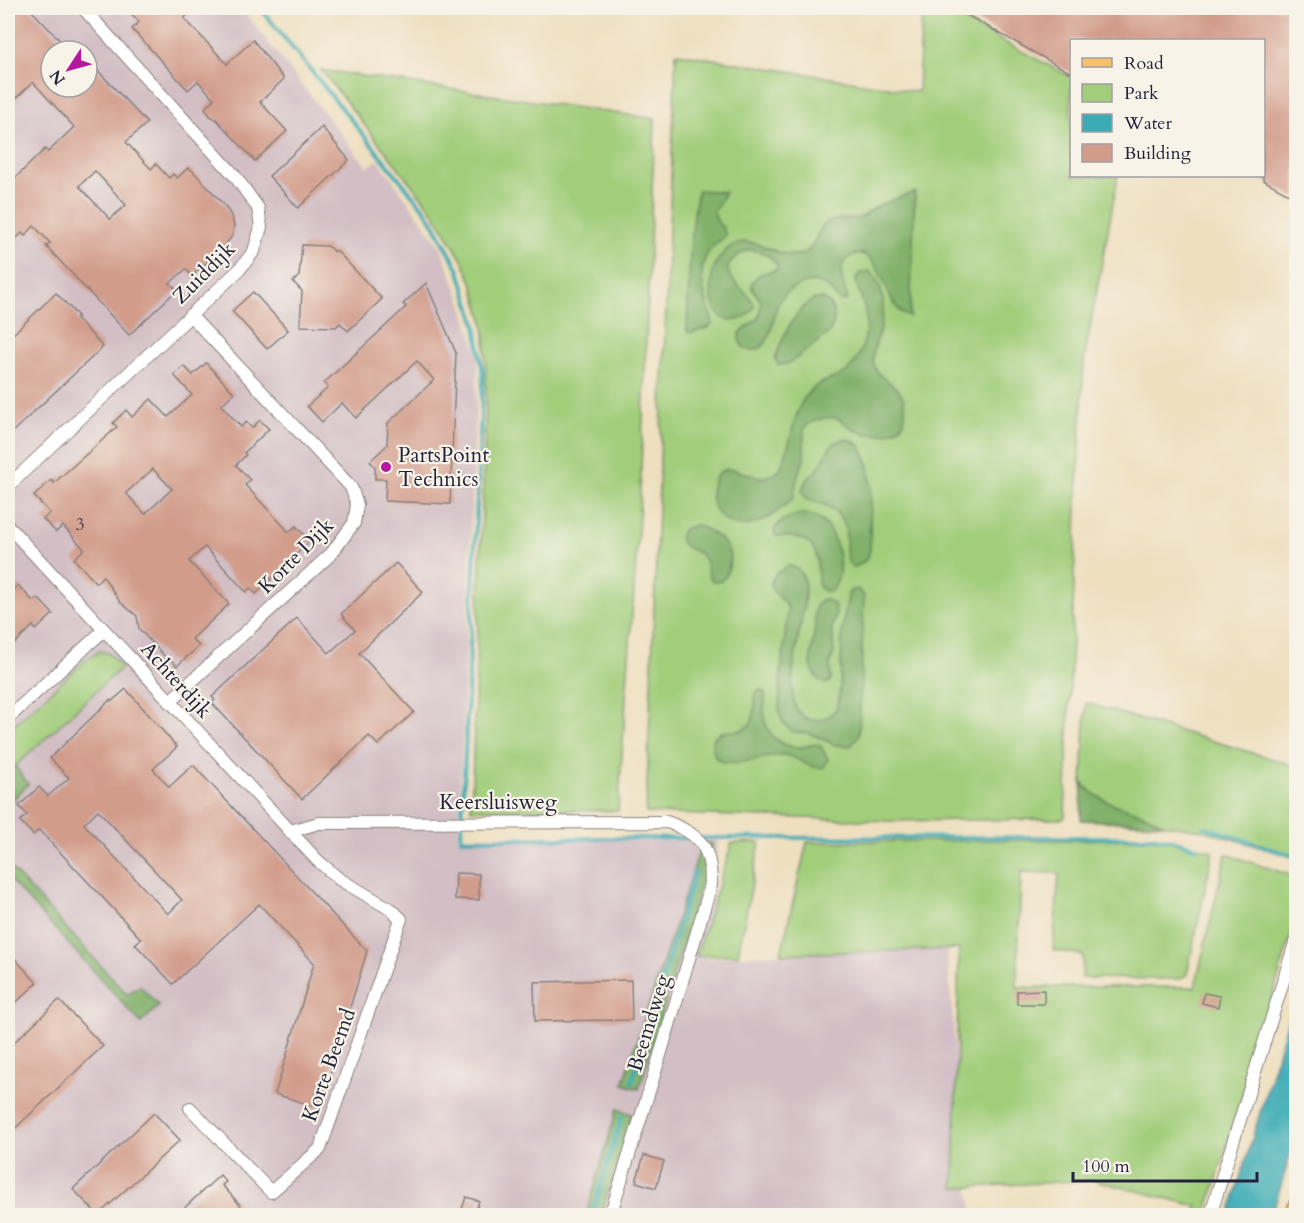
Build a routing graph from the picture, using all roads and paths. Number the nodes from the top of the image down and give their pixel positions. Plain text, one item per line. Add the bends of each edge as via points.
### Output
1 (82, 8) edge
2 (190, 315) junction
3 (8, 486) edge
4 (8, 526) edge
5 (104, 630) junction
6 (169, 702) junction
7 (8, 718) edge
8 (290, 831) junction
9 (701, 841) joint
10 (316, 860) joint
11 (1296, 939) edge
12 (190, 1108) dead end
13 (1296, 1206) edge
14 (610, 1215) edge
15 (1210, 1215) edge
16 (1293, 1215) edge

1 - 2 street, Zuiddijk via 235,176 258,208 261,226 254,251
2 - 3 street, Zuiddijk
2 - 6 street, Korte Dijk via 351,487 357,505 354,523 331,554
4 - 5 street, Achterdijk
5 - 6 street, Achterdijk
5 - 7 street
6 - 8 street, Achterdijk
8 - 9 street, Keersluisweg via 320,823 667,822 686,829
8 - 10 street, Achterdijk
9 - 14 street, Beemdweg via 711,867 711,885
10 - 12 street, Korte Beemd via 401,919 320,1149 271,1192
11 - 15 street
13 - 16 main road

